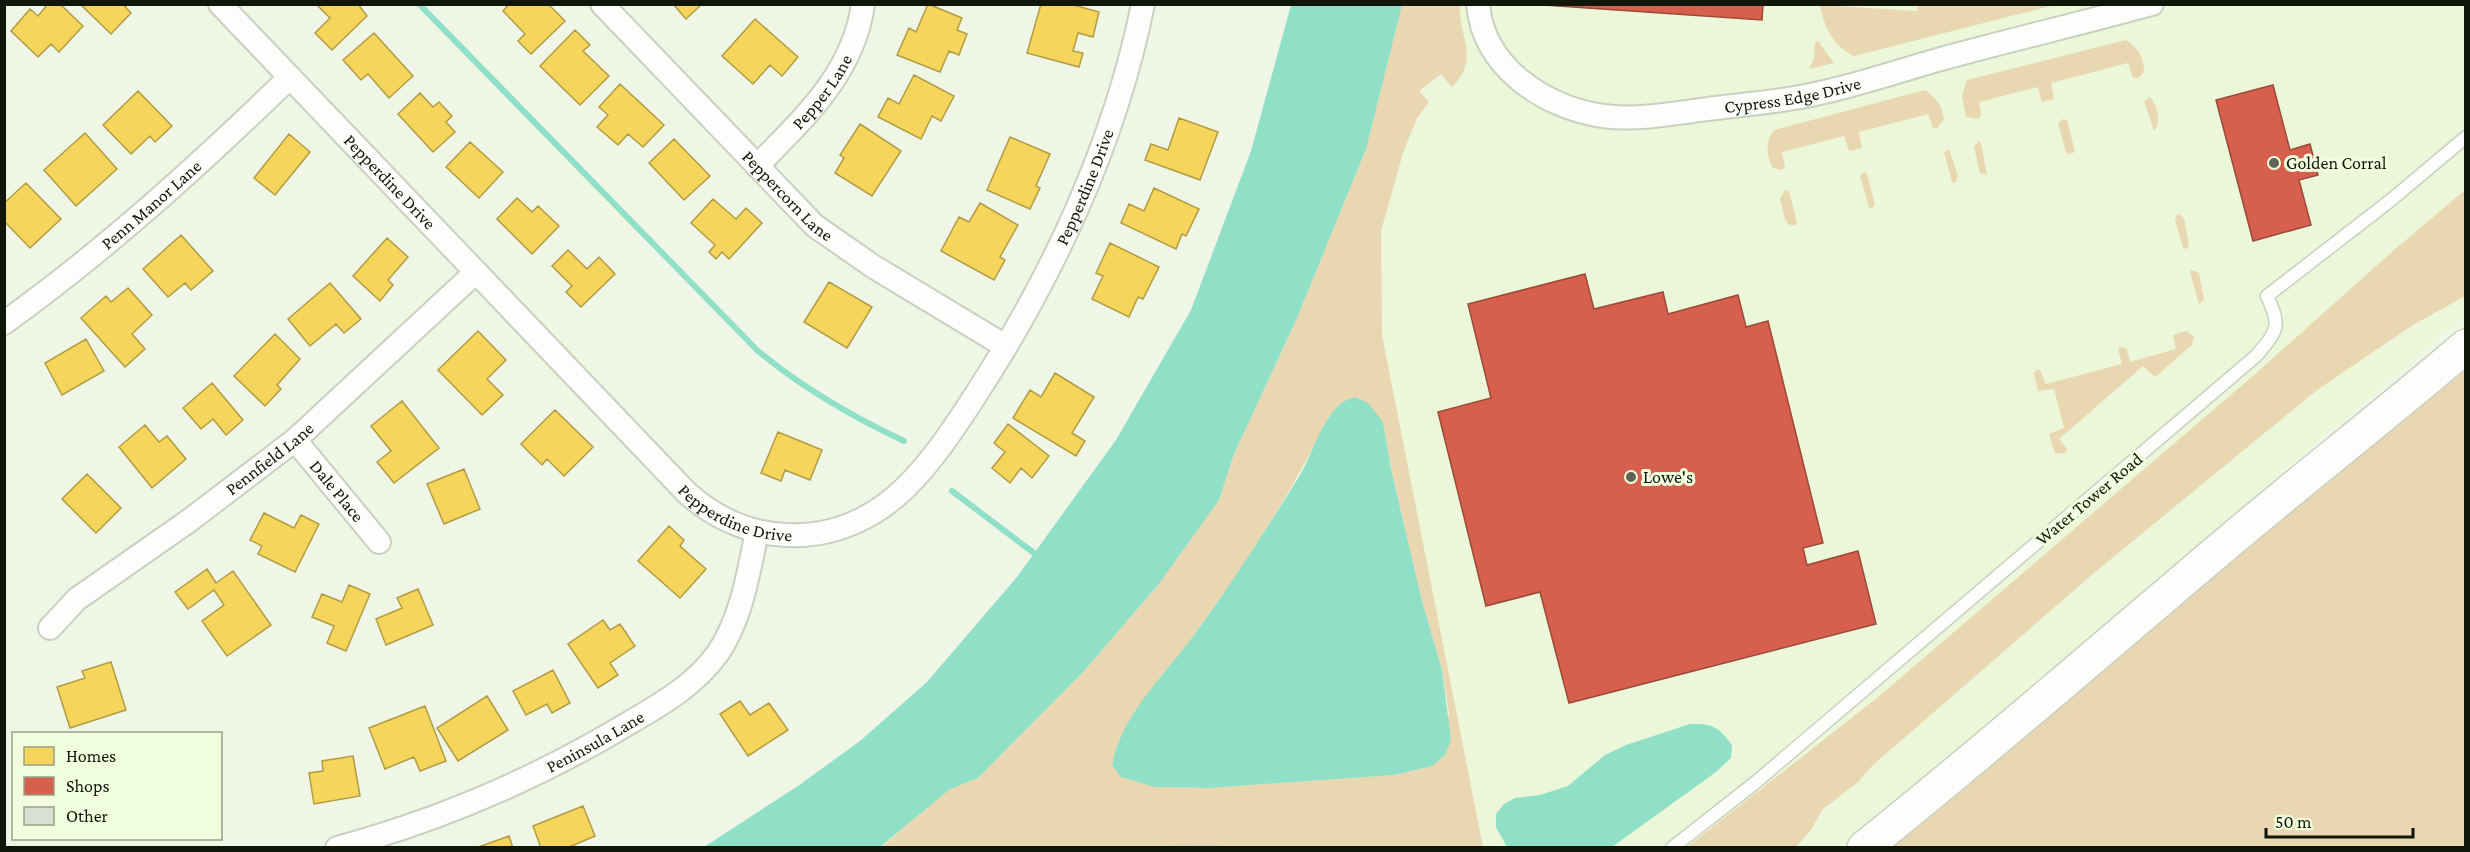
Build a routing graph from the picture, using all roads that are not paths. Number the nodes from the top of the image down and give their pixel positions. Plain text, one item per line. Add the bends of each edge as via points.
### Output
1 (220, 4) edge
2 (602, 4) edge
3 (863, 4) edge
4 (1143, 4) edge
5 (1478, 4) edge
6 (2152, 4) edge
7 (290, 78) junction
8 (2466, 137) edge
9 (757, 166) junction
10 (476, 272) junction
11 (4, 323) edge
12 (1005, 346) junction
13 (2466, 346) edge
14 (295, 440) junction
15 (757, 532) junction
16 (379, 542) dead end
17 (50, 628) dead end
18 (337, 848) edge
19 (1672, 848) edge
20 (1864, 848) edge

1 - 7 street, Pepperdine Drive
2 - 9 street, Peppercorn Lane
3 - 9 street, Pepper Lane via 852,45 834,81
4 - 12 street, Pepperdine Drive via 1123,83 1092,171 1058,250
5 - 6 street, Cypress Edge Drive via 1485,35 1496,54 1533,91 1578,112 1606,117 1789,99
7 - 10 street, Pepperdine Drive
7 - 11 street, Penn Manor Lane via 120,235
8 - 19 lane, Water Tower Road via 2267,296 2276,314 2276,325 2268,343 2256,356 1756,782
9 - 12 street, Peppercorn Lane via 831,238
10 - 14 street, Pennfield Lane
10 - 15 street, Pepperdine Drive via 687,493 714,514
12 - 15 street, Pepperdine Drive via 948,434 893,499 856,521 826,531 793,536
13 - 20 highway
14 - 16 street, Dale Place
14 - 17 street, Pennfield Lane via 77,600
15 - 18 street, Peninsula Lane via 743,597 730,631 709,663 684,687 606,737 531,777 426,820

